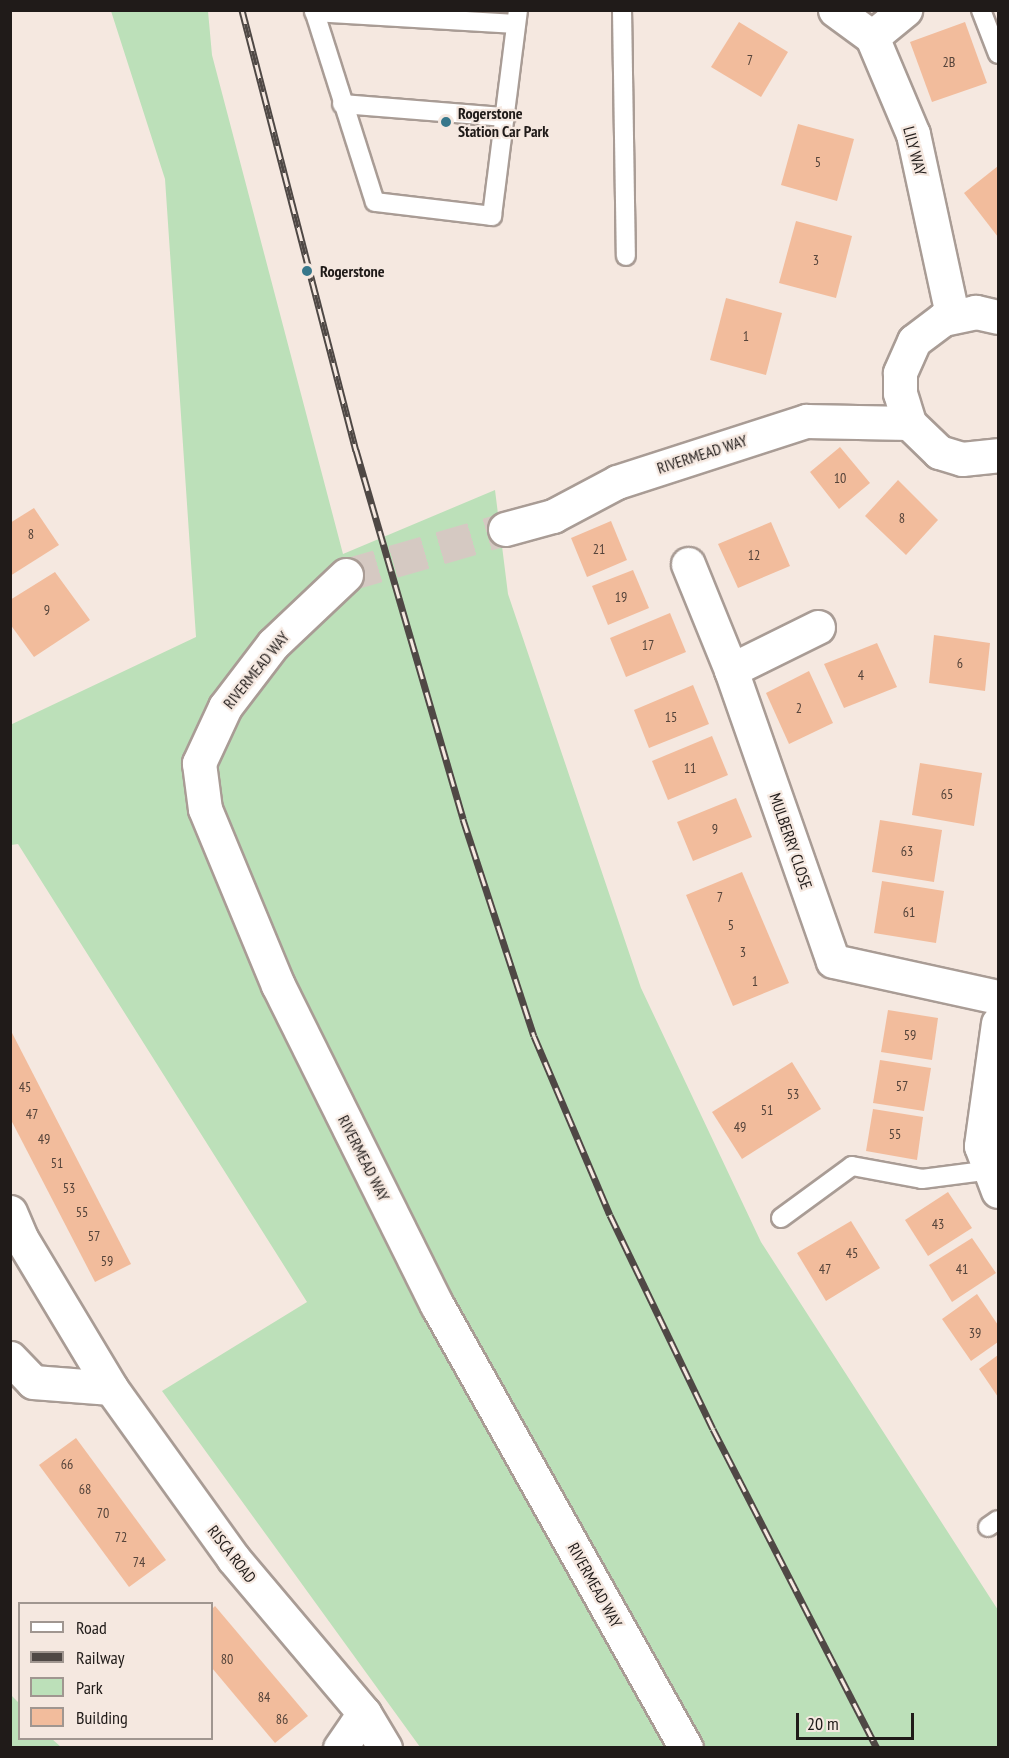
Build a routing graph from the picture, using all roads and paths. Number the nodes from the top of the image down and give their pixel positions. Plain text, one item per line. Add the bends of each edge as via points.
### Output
1 (622, 10) edge
2 (835, 10) edge
3 (905, 10) edge
4 (981, 10) edge
5 (314, 11) edge
6 (517, 17) edge
7 (872, 37) junction
8 (999, 54) edge
9 (342, 104) junction
10 (505, 117) junction
11 (626, 256) dead end
12 (952, 315) junction
13 (999, 317) edge
14 (909, 423) junction
15 (998, 458) edge
16 (506, 529) tunnel mouth
17 (688, 564) dead end
18 (346, 574) tunnel mouth
19 (818, 627) dead end
20 (731, 670) junction
21 (999, 997) edge
22 (999, 1023) edge
23 (995, 1180) edge
24 (10, 1212) edge
25 (781, 1218) dead end
26 (10, 1358) edge
27 (111, 1388) junction
28 (364, 1713) junction
29 (340, 1748) edge
30 (385, 1748) edge
31 (686, 1748) edge

1 - 11 lane
2 - 7 street
3 - 7 street
4 - 8 lane
5 - 6 lane
5 - 9 lane
6 - 10 lane
7 - 12 street, LILY WAY via 913,134
9 - 10 lane
9 - 10 lane via 375,202 492,216
12 - 13 street via 975,312
12 - 14 street via 914,341 900,373 900,393
14 - 15 street via 939,452 962,459
14 - 16 street, RIVERMEAD WAY via 806,421 617,482 553,516
17 - 20 street, MULBERRY CLOSE
18 - 31 street, RIVERMEAD WAY via 273,644 225,707 199,763 205,809 278,985 437,1305
19 - 20 street
20 - 21 street, MULBERRY CLOSE via 833,961
22 - 23 street via 981,1146
23 - 25 lane via 922,1179 852,1166
24 - 27 street, RISCA ROAD via 21,1238
26 - 27 street via 33,1383
27 - 28 street, RISCA ROAD via 233,1558
28 - 29 street
28 - 30 street, RISCA ROAD

